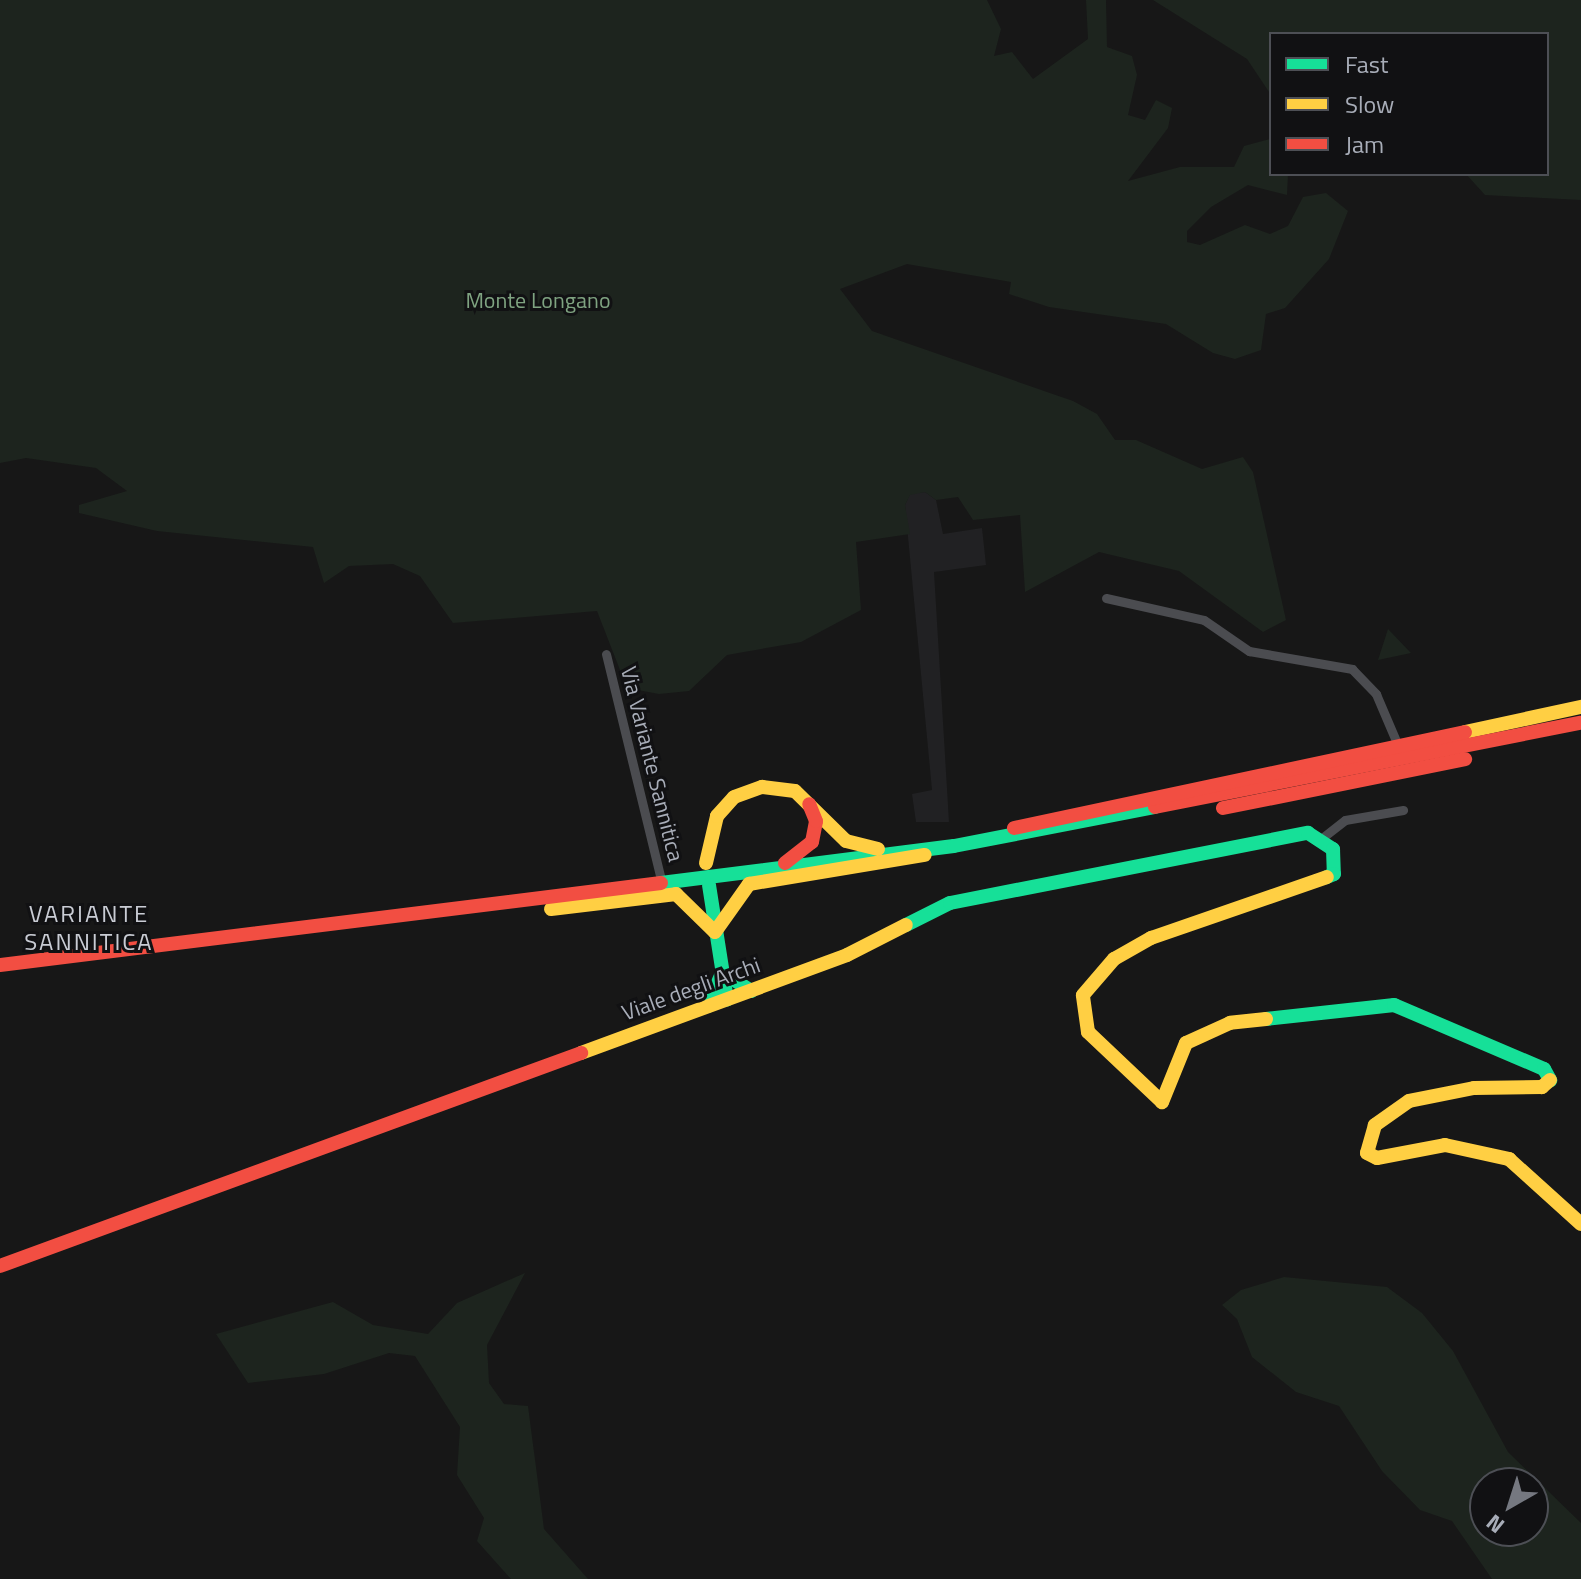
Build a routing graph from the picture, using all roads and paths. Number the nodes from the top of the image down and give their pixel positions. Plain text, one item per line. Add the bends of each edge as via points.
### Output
1 (1106, 598) dead end
2 (606, 654) dead end
3 (1581, 707) edge
4 (1581, 723) edge
5 (1399, 748) junction
6 (804, 796) junction
7 (1403, 810) dead end
8 (1322, 838) junction
9 (954, 846) junction
10 (925, 848) junction
11 (894, 852) junction
12 (706, 863) dead end
13 (782, 866) junction
14 (662, 883) junction
15 (709, 885) dead end
16 (487, 909) junction
17 (715, 932) junction
18 (0, 965) edge
19 (722, 971) junction
20 (751, 991) junction
21 (727, 1000) junction
22 (708, 1006) junction
23 (1581, 1224) edge
24 (0, 1266) edge

1 - 5 street via 1204,620 1249,651 1352,669 1376,694
2 - 14 street, Via Variante Sannitica
3 - 5 main road
4 - 9 main road via 1080,827
5 - 10 main road
6 - 11 main road via 846,841
6 - 12 main road via 771,786 734,797 712,824
6 - 13 main road via 816,821 812,842
7 - 8 street via 1345,820
8 - 20 main road, Viale degli Archi via 1283,834 978,895
8 - 23 main road via 1337,858 1330,878 1151,938 1114,959 1083,995 1088,1032 1162,1102 1186,1043 1230,1023 1394,1005 1418,1011 1544,1069 1551,1079 1542,1087 1474,1088 1409,1101 1375,1125 1367,1153 1377,1158 1445,1145 1509,1159
9 - 10 main road
9 - 17 main road via 875,868 749,884
10 - 11 main road
11 - 13 main road
13 - 14 main road
14 - 16 main road
15 - 17 main road
16 - 17 main road via 676,894
16 - 18 main road
17 - 19 main road
19 - 20 main road
19 - 21 main road
19 - 22 main road
20 - 21 main road, Viale degli Archi
21 - 22 main road, Viale degli Archi
22 - 24 main road, Viale degli Archi

